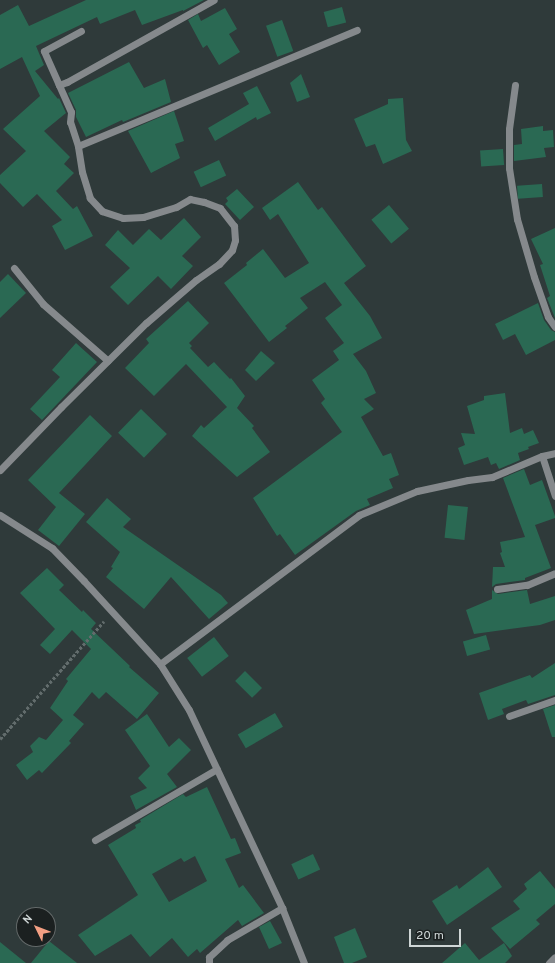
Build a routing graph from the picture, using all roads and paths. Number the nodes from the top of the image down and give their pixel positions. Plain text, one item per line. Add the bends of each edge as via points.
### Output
1 (214, 0) edge
2 (357, 30) dead end
3 (81, 31) dead end
4 (59, 85) junction
5 (515, 85) dead end
6 (78, 146) junction
7 (14, 268) dead end
8 (555, 327) edge
9 (108, 361) junction
10 (555, 453) edge
11 (542, 456) junction
12 (0, 470) edge
13 (555, 496) edge
14 (0, 515) edge
15 (555, 573) edge
16 (496, 590) dead end
17 (113, 612) junction
18 (160, 664) junction
19 (555, 700) edge
20 (509, 716) dead end
21 (0, 739) edge
22 (217, 769) junction
23 (95, 840) dead end
24 (282, 908) junction
25 (555, 957) edge
26 (209, 963) edge
27 (304, 963) edge
28 (549, 963) edge

1 - 4 street
2 - 6 street
3 - 4 street via 44,51
4 - 6 street via 71,112 70,122
5 - 8 street via 508,129 509,168 516,212 534,277 548,317
6 - 9 street via 90,198 102,211 123,218 143,217 176,207 190,199 220,208 234,226 235,240 232,250 219,264 196,280 146,323
7 - 9 street via 44,304
9 - 12 street
10 - 11 street
11 - 13 street
11 - 18 street via 492,477 417,491 359,515
14 - 17 street via 52,548
15 - 16 street via 527,585
17 - 18 street
17 - 21 path
18 - 22 street via 189,710
19 - 20 street
22 - 23 street
22 - 24 street
24 - 26 street via 227,940 209,957
24 - 27 street
25 - 28 street

